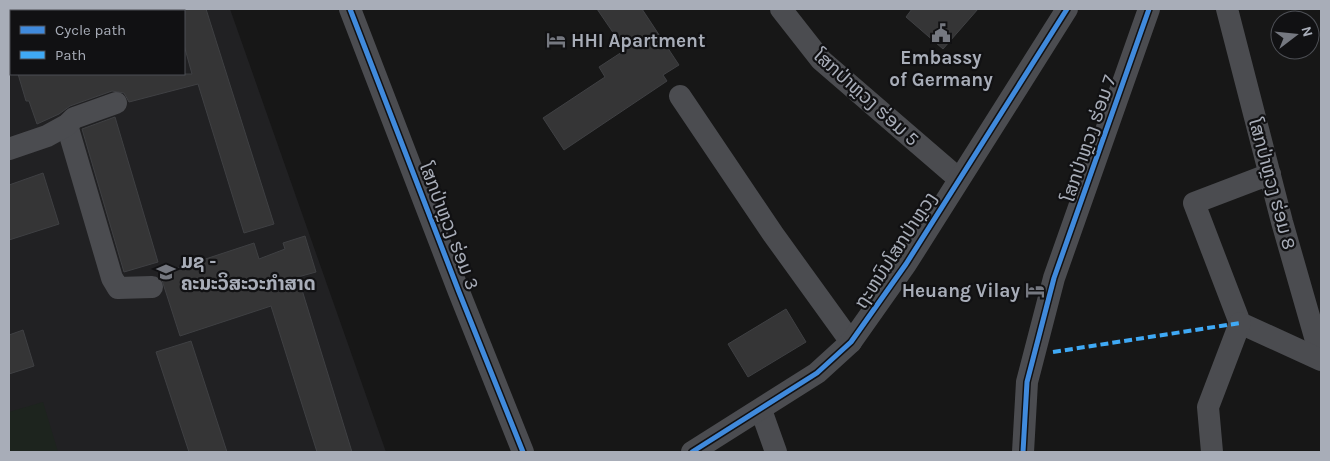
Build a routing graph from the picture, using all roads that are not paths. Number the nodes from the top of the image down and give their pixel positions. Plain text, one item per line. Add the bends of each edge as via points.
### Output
1 (350, 9) edge
2 (781, 9) edge
3 (1067, 9) edge
4 (1149, 9) edge
5 (1227, 9) edge
6 (680, 96) dead end
7 (116, 103) dead end
8 (67, 126) junction
9 (9, 149) edge
10 (1270, 174) junction
11 (959, 180) junction
12 (152, 287) dead end
13 (1240, 323) junction
14 (851, 342) junction
15 (1321, 359) edge
16 (761, 410) junction
17 (524, 452) edge
18 (692, 452) edge
19 (776, 452) edge
20 (1023, 452) edge
21 (1212, 452) edge

1 - 17 street, ໂສກປ່າຫຼວງ ຮ່ອມ 3
2 - 11 street, ໂສກປ່າຫຼວງ ຮ່ອມ 5 via 821,60
3 - 11 street, ຖະຫນົນໂສກປ່າຫຼວງ
4 - 20 street, ໂສກປ່າຫຼວງ ຮ່ອມ 7 via 1054,278 1027,382
5 - 10 street, ໂສກປ່າຫຼວງ ຮ່ອມ 8
6 - 14 street
7 - 8 street via 74,118
8 - 9 street
8 - 12 street via 112,278 118,288
10 - 13 street via 1194,202
10 - 15 street, ໂສກປ່າຫຼວງ ຮ່ອມ 8
11 - 14 street, ຖະຫນົນໂສກປ່າຫຼວງ via 885,296
13 - 15 street
13 - 21 street via 1208,407
14 - 16 street, ຖະຫນົນໂສກປ່າຫຼວງ via 817,373
16 - 18 street, ຖະຫນົນໂສກປ່າຫຼວງ
16 - 19 street

